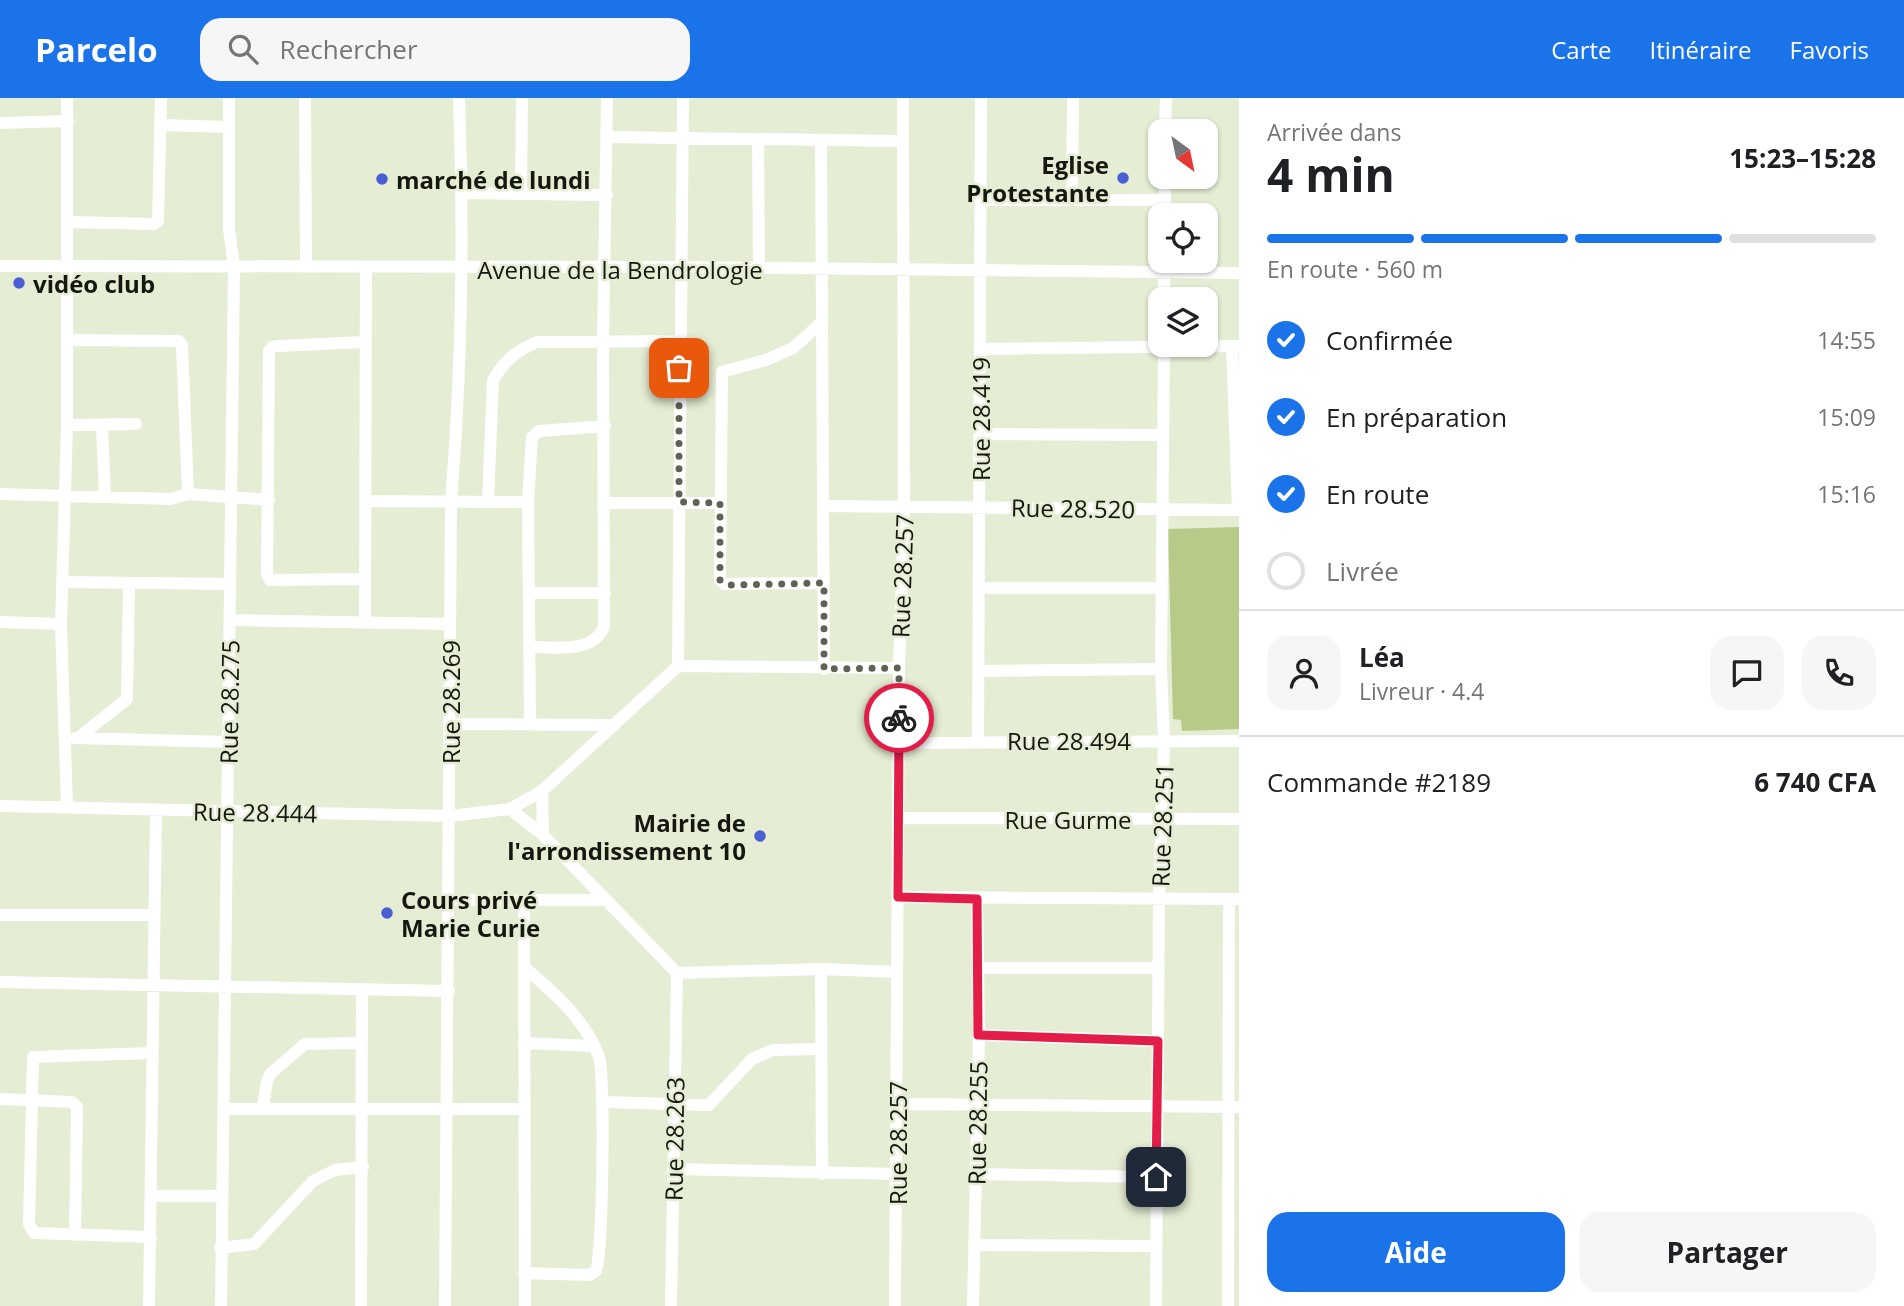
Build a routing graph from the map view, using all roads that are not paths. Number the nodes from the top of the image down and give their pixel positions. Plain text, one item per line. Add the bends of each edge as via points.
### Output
1 (67, 98) edge
2 (161, 98) edge
3 (229, 98) edge
4 (305, 98) edge
5 (459, 98) edge
6 (522, 98) edge
7 (607, 98) edge
8 (683, 98) edge
9 (902, 98) edge
10 (981, 98) edge
11 (1073, 98) edge
12 (1166, 98) edge
13 (1165, 119) edge
14 (68, 121) junction
15 (0, 123) edge
16 (162, 125) junction
17 (229, 127) junction
18 (607, 137) junction
19 (682, 139) junction
20 (758, 140) junction
21 (821, 141) junction
22 (902, 141) junction
23 (1165, 189) edge
24 (521, 192) junction
25 (463, 193) junction
26 (607, 195) junction
27 (980, 200) junction
28 (1072, 200) junction
29 (1165, 200) joint
30 (69, 222) junction
31 (0, 266) edge
32 (67, 266) junction
33 (234, 266) junction
34 (306, 267) junction
35 (682, 267) junction
36 (366, 268) junction
37 (759, 268) junction
38 (1148, 268) edge
39 (461, 269) junction
40 (605, 269) junction
41 (822, 269) junction
42 (903, 270) junction
43 (1218, 271) edge
44 (980, 273) junction
45 (1239, 273) edge
46 (822, 322) junction
47 (67, 340) junction
48 (603, 341) junction
49 (679, 341) junction
50 (364, 342) junction
51 (1148, 346) edge
52 (1218, 346) edge
53 (1236, 346) edge
54 (980, 349) junction
55 (1164, 357) edge
56 (136, 424) dead end
57 (67, 425) junction
58 (102, 425) junction
59 (605, 426) junction
60 (980, 434) junction
61 (1163, 435) junction
62 (0, 494) edge
63 (188, 494) junction
64 (230, 495) junction
65 (65, 496) junction
66 (105, 497) junction
67 (269, 500) junction
68 (365, 501) junction
69 (451, 502) junction
70 (488, 502) junction
71 (528, 502) junction
72 (679, 502) junction
73 (605, 503) junction
74 (720, 503) junction
75 (823, 506) junction
76 (980, 507) junction
77 (904, 508) junction
78 (1162, 509) junction
79 (1239, 510) edge
80 (365, 579) junction
81 (62, 582) junction
82 (129, 583) junction
83 (824, 583) junction
84 (229, 584) junction
85 (980, 588) junction
86 (1162, 588) junction
87 (529, 593) junction
88 (605, 593) junction
89 (230, 620) junction
90 (0, 622) edge
91 (365, 622) junction
92 (61, 624) junction
93 (450, 624) junction
94 (530, 647) junction
95 (678, 666) junction
96 (899, 668) junction
97 (824, 669) junction
98 (1161, 669) junction
99 (980, 671) junction
100 (450, 724) junction
101 (530, 724) junction
102 (613, 726) junction
103 (72, 738) junction
104 (978, 740) junction
105 (1164, 741) junction
106 (1239, 741) edge
107 (229, 742) junction
108 (898, 743) junction
109 (542, 791) junction
110 (0, 806) edge
111 (67, 806) junction
112 (510, 809) junction
113 (156, 810) junction
114 (229, 812) junction
115 (450, 816) junction
116 (898, 818) junction
117 (1162, 819) junction
118 (1239, 819) edge
119 (542, 835) junction
120 (898, 897) junction
121 (1159, 897) junction
122 (977, 899) junction
123 (449, 900) junction
124 (606, 900) junction
125 (1234, 900) edge
126 (524, 901) junction
127 (0, 915) edge
128 (153, 915) junction
129 (524, 967) junction
130 (978, 968) junction
131 (1159, 968) junction
132 (821, 969) junction
133 (897, 972) junction
134 (677, 973) junction
135 (0, 982) edge
136 (154, 984) junction
137 (226, 988) junction
138 (362, 991) junction
139 (449, 991) junction
140 (1234, 1019) edge
141 (978, 1035) junction
142 (1158, 1041) junction
143 (524, 1043) junction
144 (362, 1044) junction
145 (594, 1046) junction
146 (820, 1049) junction
147 (152, 1053) junction
148 (0, 1098) edge
149 (30, 1098) junction
150 (602, 1102) junction
151 (897, 1104) junction
152 (674, 1105) junction
153 (976, 1105) junction
154 (1157, 1106) junction
155 (263, 1107) junction
156 (364, 1107) junction
157 (1234, 1107) edge
158 (224, 1108) junction
159 (524, 1109) junction
160 (448, 1111) junction
161 (363, 1167) junction
162 (674, 1169) junction
163 (822, 1174) junction
164 (898, 1174) junction
165 (976, 1174) junction
166 (1156, 1177) junction
167 (153, 1196) junction
168 (220, 1196) junction
169 (75, 1235) junction
170 (151, 1237) junction
171 (974, 1245) junction
172 (1156, 1246) junction
173 (220, 1248) junction
174 (524, 1273) junction
175 (149, 1306) edge
176 (220, 1306) edge
177 (361, 1306) edge
178 (445, 1306) edge
179 (525, 1306) edge
180 (671, 1306) edge
181 (895, 1306) edge
182 (973, 1306) edge
183 (1156, 1306) edge
184 (1228, 1306) edge

1 - 14 street
2 - 16 street
3 - 17 street, Rue 28.275
4 - 34 street
5 - 25 street, Rue 28.269
6 - 24 street
7 - 18 street
8 - 19 street
9 - 22 street, Rue 28.257
10 - 27 street, Rue 28.419
11 - 28 street
12 - 13 street
14 - 15 street
14 - 30 street
16 - 17 street
16 - 30 street via 158,221
17 - 33 street, Rue 28.275 via 229,229
18 - 19 street
18 - 26 street
19 - 20 street
19 - 35 street
20 - 21 street
20 - 37 street
21 - 22 street
21 - 41 street
22 - 42 street, Rue 28.257
23 - 29 street
24 - 25 street
24 - 26 street
25 - 39 street, Rue 28.269
26 - 40 street
27 - 28 street
27 - 44 street, Rue 28.419
28 - 29 street
30 - 32 street
31 - 32 street, Avenue de la Bendrologie
32 - 33 street, Avenue de la Bendrologie
32 - 47 street
33 - 34 street, Avenue de la Bendrologie
33 - 64 street, Rue 28.275
34 - 36 street, Avenue de la Bendrologie
35 - 37 street, Avenue de la Bendrologie
35 - 40 street, Avenue de la Bendrologie
35 - 49 street
36 - 39 street, Avenue de la Bendrologie
36 - 50 street
37 - 41 street, Avenue de la Bendrologie
38 - 44 street, Avenue de la Bendrologie
39 - 40 street, Avenue de la Bendrologie
39 - 69 street, Rue 28.269 via 460,395
40 - 48 street
41 - 42 street, Avenue de la Bendrologie
41 - 46 street
42 - 44 street, Avenue de la Bendrologie
42 - 77 street, Rue 28.257
43 - 45 street, Avenue de la Bendrologie
44 - 54 street, Rue 28.419
46 - 74 street via 793,348 722,372
46 - 75 street
47 - 57 street
47 - 63 street via 179,341
48 - 49 street
48 - 59 street
48 - 70 street via 537,342 503,363 492,380
49 - 72 street
50 - 67 street via 272,346
50 - 68 street
51 - 54 street
52 - 53 street
53 - 79 street
54 - 60 street, Rue 28.419
55 - 61 street, Rue 28.251
56 - 58 street
57 - 58 street
57 - 65 street
58 - 66 street
59 - 71 street via 534,433
59 - 73 street
60 - 61 street
60 - 76 street, Rue 28.419
61 - 78 street, Rue 28.251
62 - 65 street
63 - 64 street
63 - 66 street via 172,499
64 - 67 street
64 - 84 street, Rue 28.275
65 - 66 street
65 - 81 street
67 - 80 street via 270,580
68 - 69 street
68 - 80 street
69 - 70 street
69 - 93 street, Rue 28.269
70 - 71 street
71 - 87 street
72 - 73 street
72 - 74 street
72 - 95 street
73 - 88 street
74 - 83 street via 720,580 724,584
75 - 77 street, Rue 28.520
75 - 83 street
76 - 77 street, Rue 28.520
76 - 78 street, Rue 28.520
76 - 85 street, Rue 28.419
77 - 96 street, Rue 28.257
78 - 79 street, Rue 28.520
78 - 86 street, Rue 28.251
80 - 91 street
81 - 82 street
81 - 92 street
82 - 84 street
82 - 103 street via 127,699
83 - 97 street
84 - 89 street, Rue 28.275
85 - 86 street
85 - 99 street, Rue 28.419
86 - 98 street, Rue 28.251
87 - 88 street
87 - 94 street
88 - 94 street via 604,626 597,636 581,647
89 - 91 street
89 - 107 street, Rue 28.275
90 - 92 street
91 - 93 street
92 - 103 street
93 - 100 street, Rue 28.269
94 - 101 street
95 - 97 street
95 - 102 street
96 - 97 street
96 - 108 street, Rue 28.257
98 - 99 street
98 - 105 street, Rue 28.251
99 - 104 street, Rue 28.419
100 - 101 street
100 - 115 street, Rue 28.269
101 - 102 street
102 - 109 street
103 - 107 street
103 - 111 street
104 - 105 street, Rue 28.494
104 - 108 street, Rue 28.494
105 - 106 street, Rue 28.494
105 - 117 street, Rue 28.251
107 - 114 street, Rue 28.275
108 - 116 street, Rue 28.257
109 - 112 street
109 - 119 street
110 - 111 street, Rue 28.444
111 - 113 street, Rue 28.444
112 - 115 street, Rue 28.444
112 - 119 street
113 - 114 street, Rue 28.444
113 - 128 street
114 - 115 street, Rue 28.444
114 - 137 street, Rue 28.275
115 - 123 street, Rue 28.269
116 - 117 street, Rue Gurme
116 - 120 street, Rue 28.257
117 - 118 street, Rue Gurme
117 - 121 street, Rue 28.251
119 - 124 street
120 - 122 street
120 - 133 street, Rue 28.257
121 - 122 street
121 - 125 street
121 - 131 street, Rue 28.251
122 - 130 street, Rue 28.255
123 - 126 street
123 - 139 street, Rue 28.269
124 - 126 street
124 - 134 street
125 - 140 street
126 - 129 street
127 - 128 street
128 - 136 street
129 - 143 street
129 - 145 street via 565,1005
130 - 131 street
130 - 141 street, Rue 28.255
131 - 142 street, Rue 28.251
132 - 133 street
132 - 134 street
132 - 146 street
133 - 151 street, Rue 28.257
134 - 152 street, Rue 28.263
135 - 136 street
136 - 137 street
136 - 147 street
137 - 138 street
137 - 158 street, Rue 28.275
138 - 139 street
138 - 144 street
139 - 160 street, Rue 28.269
140 - 157 street
141 - 142 street
141 - 153 street, Rue 28.255
142 - 154 street, Rue 28.251
143 - 145 street
143 - 159 street
144 - 155 street via 305,1045 271,1073
144 - 156 street
145 - 150 street via 600,1059
146 - 152 street via 764,1053 752,1059 709,1105
146 - 163 street
147 - 149 street via 33,1057
147 - 167 street
148 - 149 street
149 - 169 street via 72,1102 76,1107
149 - 169 street via 29,1224 34,1233
150 - 152 street
150 - 174 street via 596,1271 589,1275
151 - 153 street
151 - 164 street, Rue 28.257
152 - 162 street, Rue 28.263
153 - 154 street
153 - 165 street, Rue 28.255
154 - 157 street
154 - 166 street, Rue 28.251
155 - 156 street
155 - 158 street
156 - 160 street
156 - 161 street
157 - 184 street
158 - 168 street, Rue 28.275
159 - 160 street
159 - 174 street
160 - 178 street, Rue 28.269
161 - 173 street via 324,1174 254,1244
161 - 177 street
162 - 163 street
162 - 180 street, Rue 28.263
163 - 164 street
164 - 181 street, Rue 28.257
165 - 166 street
165 - 171 street, Rue 28.255
166 - 172 street, Rue 28.251
167 - 168 street
167 - 170 street
168 - 173 street, Rue 28.275
169 - 170 street
170 - 175 street
171 - 172 street
171 - 182 street, Rue 28.255
172 - 183 street, Rue 28.251
173 - 176 street, Rue 28.275
174 - 179 street

